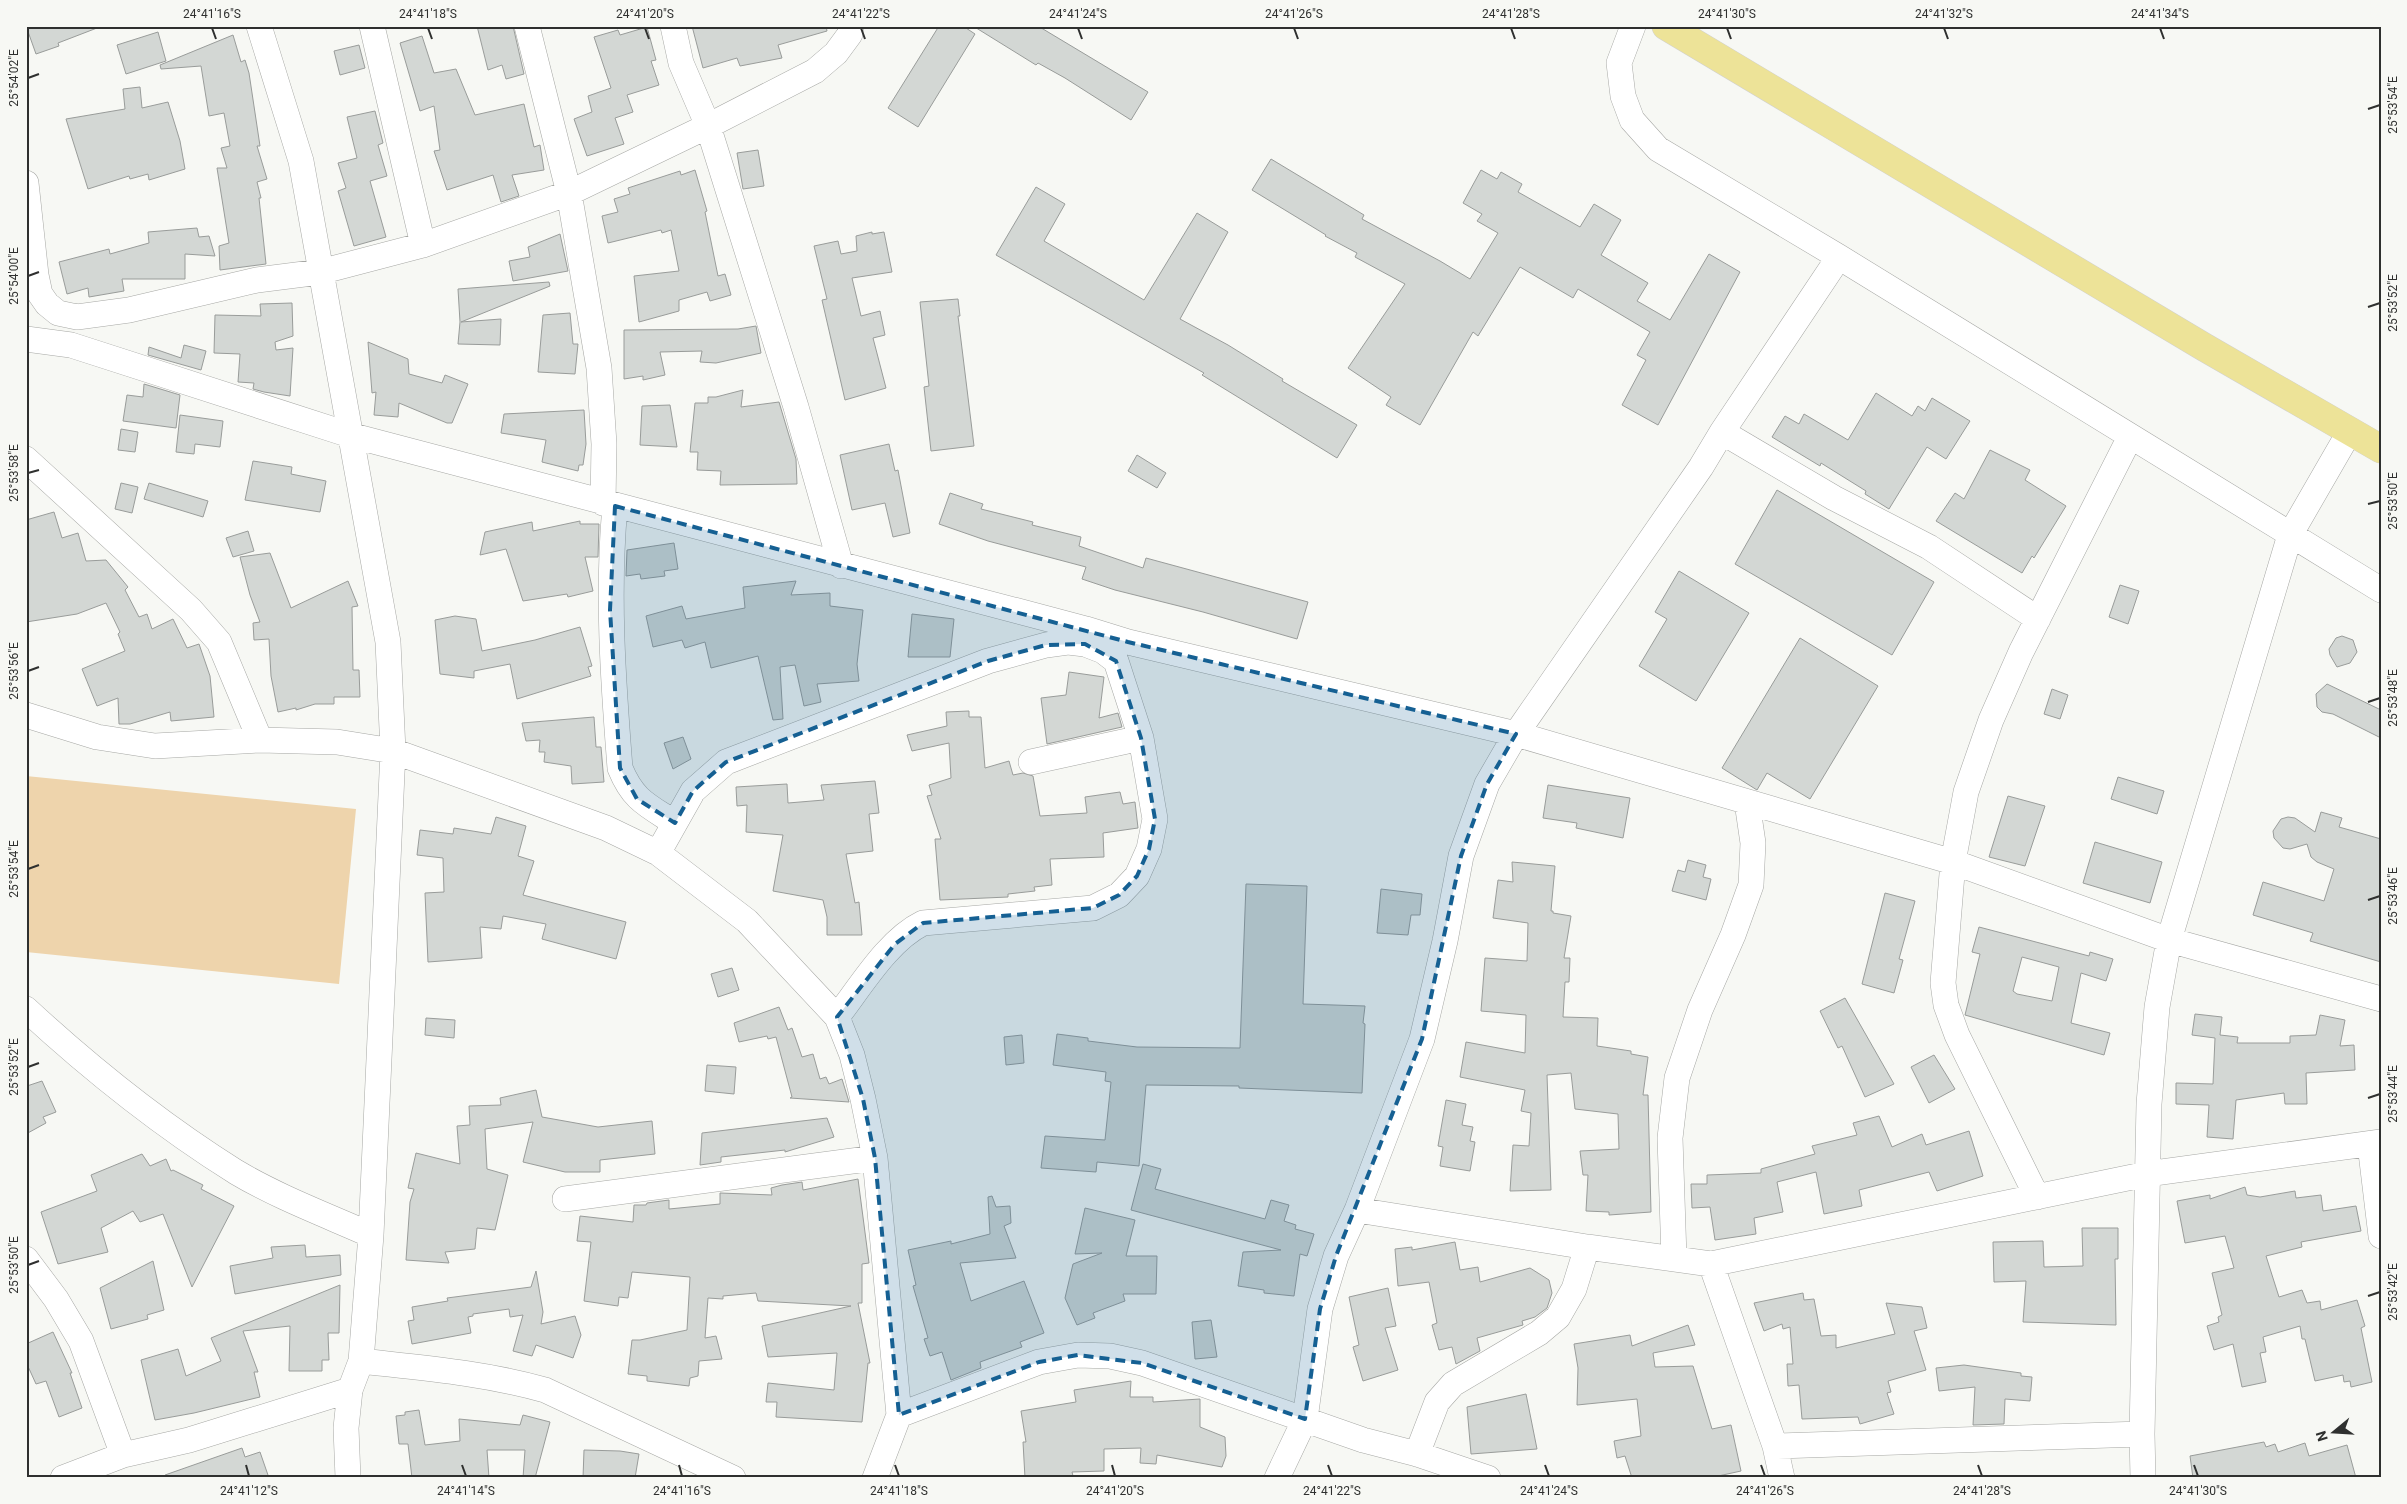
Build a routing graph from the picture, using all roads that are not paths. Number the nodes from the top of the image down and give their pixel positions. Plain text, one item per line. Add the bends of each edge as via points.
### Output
1 (260, 26) edge
2 (372, 26) edge
3 (527, 26) edge
4 (673, 26) edge
5 (851, 26) edge
6 (1633, 26) edge
7 (1666, 26) edge
8 (708, 126) junction
9 (26, 183) edge
10 (569, 192) junction
11 (423, 245) junction
12 (1839, 257) junction
13 (320, 272) junction
14 (77, 317) junction
15 (26, 339) edge
16 (71, 345) junction
17 (2350, 431) junction
18 (1722, 432) junction
19 (350, 435) junction
20 (2130, 438) junction
21 (2381, 449) edge
22 (26, 459) edge
23 (609, 504) junction
24 (2290, 535) junction
25 (841, 566) junction
26 (2381, 590) edge
27 (2038, 619) junction
28 (26, 715) edge
29 (1516, 734) junction
30 (1141, 738) junction
31 (260, 740) junction
32 (393, 751) junction
33 (1031, 762) dead end
34 (1747, 802) junction
35 (675, 824) junction
36 (658, 854) junction
37 (1953, 862) junction
38 (2168, 940) junction
39 (2381, 999) edge
40 (26, 1009) edge
41 (837, 1017) junction
42 (2375, 1143) edge
43 (875, 1158) junction
44 (2147, 1174) junction
45 (2036, 1197) junction
46 (565, 1199) dead end
47 (1357, 1210) junction
48 (371, 1235) junction
49 (2381, 1236) edge
50 (1587, 1247) junction
51 (1674, 1258) junction
52 (26, 1259) edge
53 (1711, 1264) junction
54 (361, 1361) junction
55 (350, 1390) junction
56 (899, 1415) junction
57 (1305, 1419) junction
58 (2142, 1434) junction
59 (1775, 1446) junction
60 (123, 1454) junction
61 (1417, 1454) junction
62 (63, 1478) edge
63 (348, 1478) edge
64 (732, 1478) edge
65 (874, 1478) edge
66 (1276, 1478) edge
67 (1488, 1478) edge
68 (1782, 1478) edge
69 (2143, 1478) edge

1 - 13 street via 301,161
2 - 11 street
3 - 10 street
4 - 8 street via 681,63
5 - 8 street via 850,34 836,53 815,71
6 - 12 street via 1619,63 1623,96 1632,120 1658,149
7 - 17 main road
8 - 10 street
8 - 25 street via 796,407
9 - 14 street via 40,294 58,313
10 - 11 street
10 - 23 street via 599,368
11 - 13 street
12 - 18 street
12 - 20 street
13 - 14 street via 257,280 129,310
13 - 19 street
14 - 16 street
15 - 16 street
16 - 19 street
17 - 21 main road
17 - 24 street
18 - 27 street via 1834,498 1929,547
18 - 29 street via 1702,467
19 - 23 street
19 - 32 street via 388,642
20 - 24 street
20 - 27 street
22 - 31 street via 191,610 219,642
23 - 25 street
23 - 35 street via 610,610 620,768 637,799
24 - 26 street
24 - 38 street
25 - 29 street via 1128,642
27 - 37 street via 1991,720 1975,765 1966,792
28 - 31 street via 97,737 155,746
29 - 34 street
29 - 47 street via 1487,784 1461,856 1422,1039
30 - 33 street
30 - 35 street via 1116,661 1103,651 1085,644 1046,645 988,661 726,762 693,791
30 - 41 street via 1155,819 1149,850 1137,876 1119,894 1094,908 923,923 894,944
31 - 32 street via 337,742
32 - 36 street via 606,828
32 - 48 street
34 - 37 street
34 - 51 street via 1753,843 1751,885 1700,1010 1677,1078 1670,1138
35 - 36 street
36 - 41 street via 747,920
37 - 38 street
37 - 45 street via 1943,983 1946,1005 1957,1035
38 - 39 street
38 - 44 street via 2157,1007 2148,1104
40 - 48 street via 73,1052 153,1114 238,1172
41 - 43 street via 852,1055
42 - 44 street
42 - 49 street
43 - 46 street
43 - 56 street
44 - 45 street
44 - 58 street
45 - 53 street
47 - 50 street
47 - 57 street via 1336,1256 1320,1309
48 - 54 street
50 - 51 street
50 - 61 street via 1574,1290 1558,1317 1539,1333 1453,1384 1437,1402
51 - 53 street
52 - 60 street via 56,1299 81,1341
53 - 59 street
54 - 55 street
54 - 64 street via 450,1370 545,1390
55 - 60 street via 189,1440
55 - 63 street via 346,1428
56 - 57 street via 1039,1362 1078,1355 1110,1356 1142,1363
56 - 65 street
57 - 61 street via 1363,1440
57 - 66 street
58 - 59 street
58 - 69 street
59 - 68 street
60 - 62 street
61 - 67 street

